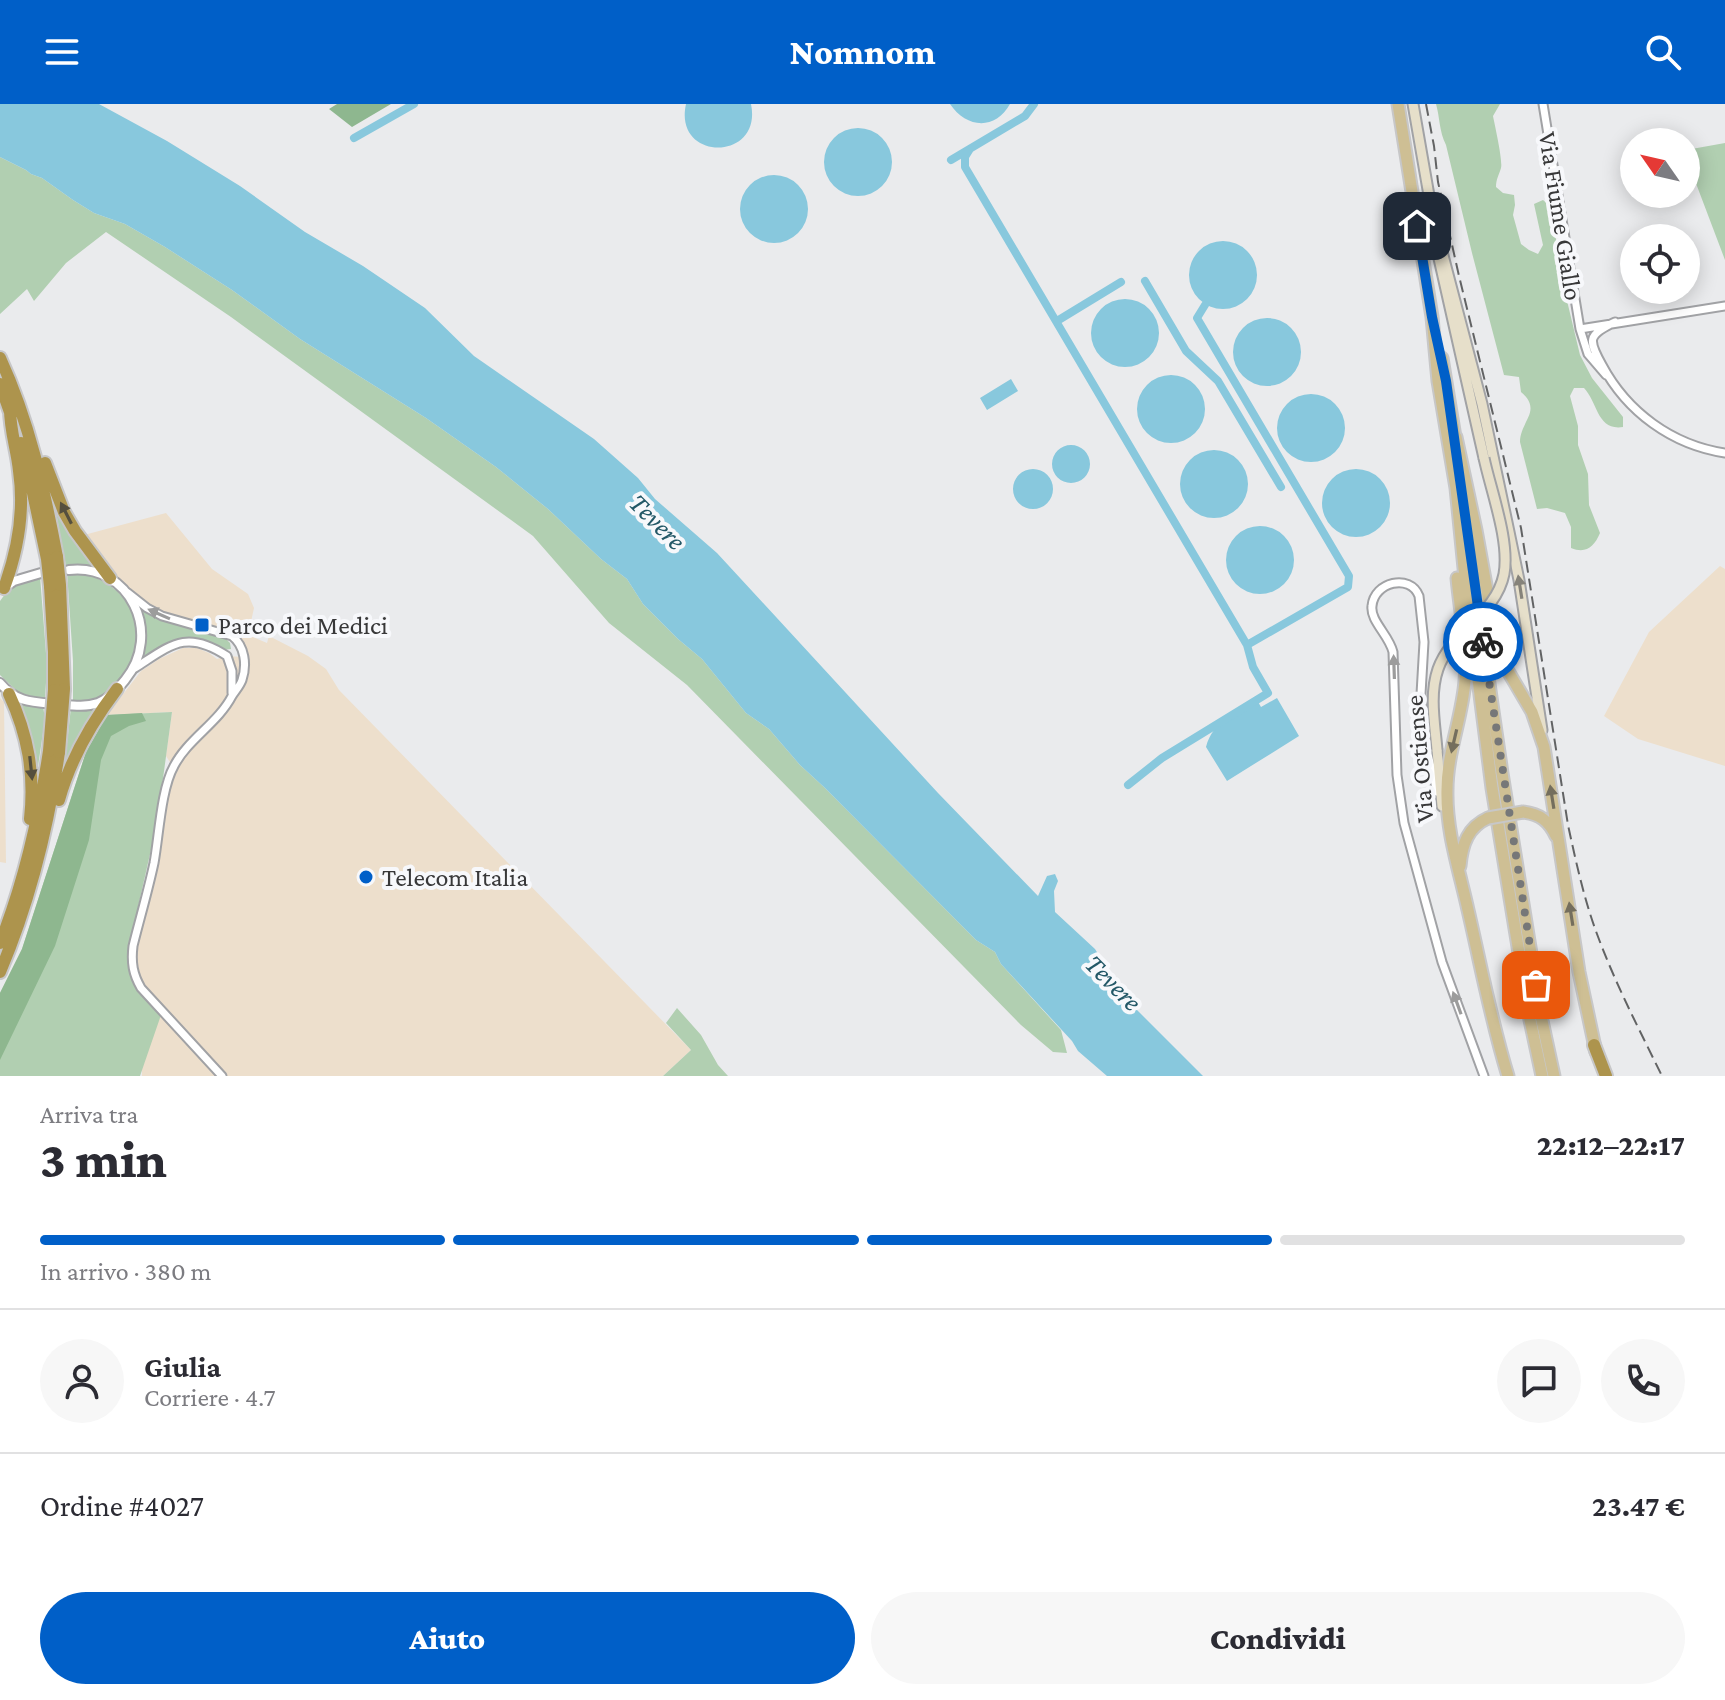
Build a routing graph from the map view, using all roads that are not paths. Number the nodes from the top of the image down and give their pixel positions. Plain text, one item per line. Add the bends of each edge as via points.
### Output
1 (1398, 104) edge
2 (1413, 104) edge
3 (1543, 104) edge
4 (1434, 221) junction
5 (1725, 306) edge
6 (1432, 317) junction
7 (1615, 322) junction
8 (1580, 329) junction
9 (0, 358) edge
10 (1606, 375) junction
11 (0, 384) edge
12 (15, 409) junction
13 (1453, 425) junction
14 (1448, 440) junction
15 (1725, 453) edge
16 (69, 570) dead end
17 (41, 573) dead end
18 (110, 578) junction
19 (121, 588) junction
20 (2, 590) edge
21 (227, 656) junction
22 (244, 657) junction
23 (135, 668) junction
24 (0, 683) edge
25 (117, 689) junction
26 (9, 694) junction
27 (232, 695) junction
28 (1544, 747) junction
29 (54, 751) junction
30 (1443, 815) junction
31 (44, 840) junction
32 (1451, 845) junction
33 (1561, 848) junction
34 (26, 868) junction
35 (1460, 873) junction
36 (0, 943) edge
37 (0, 972) edge
38 (1594, 1045) joint
39 (222, 1076) edge
40 (1484, 1076) edge
41 (1508, 1076) edge
42 (1542, 1076) edge
43 (1554, 1076) edge
44 (1604, 1076) edge

1 - 6 main road
2 - 4 main road, Via Ostiense
3 - 8 street, Via Fiume Giallo
28 -> 4 main road, Via Ostiense via 1508,527
4 - 30 main road, Via Ostiense, bridge via 1505,554 1494,599 1452,645 1438,669 1433,697
5 - 7 street, Via Fiume Giallo
6 - 13 main road
6 - 14 main road
7 - 8 street, Via Fiume Giallo
7 - 10 street, Via Fiume Giallo via 1592,342
8 - 10 street, Via Fiume Giallo via 1588,354
9 - 12 highway
10 - 15 street, Via Fiume Giallo via 1631,406 1661,429
11 - 12 highway
18 -> 12 highway via 64,512 29,422
12 - 20 highway via 10,426 22,508
12 - 29 highway, bridge via 52,558 59,690
13 - 28 main road via 1497,645
13 - 43 main road via 1500,760
14 -> 32 main road via 1465,659 1463,701 1447,783
14 - 42 main road via 1492,788
16 - 18 street
17 - 20 street
18 - 19 street
22 -> 19 street via 232,636 162,616
19 - 23 street via 142,625
21 - 22 street
21 - 23 street via 201,641 185,641
21 - 27 street
22 - 27 street via 241,681
23 - 25 street
24 - 26 street
25 - 26 street via 100,702 78,706 28,702
25 - 31 highway via 73,762
26 -> 34 highway via 32,772
27 - 39 street via 222,714 174,766 168,781 132,959 141,988
33 -> 28 main road, Via Ostiense
29 - 31 highway
29 - 34 highway
30 - 32 main road, Via Ostiense
40 -> 30 street via 1442,962 1407,836 1397,781 1393,652 1371,608 1383,587 1394,583 1418,591 1423,727
31 - 37 highway
32 - 35 main road, Via Ostiense
33 - 35 main road, bridge via 1552,828 1533,813 1488,818 1467,837
38 -> 33 main road, Via Ostiense
34 - 36 highway
35 - 41 main road, Via Ostiense
38 - 44 highway

